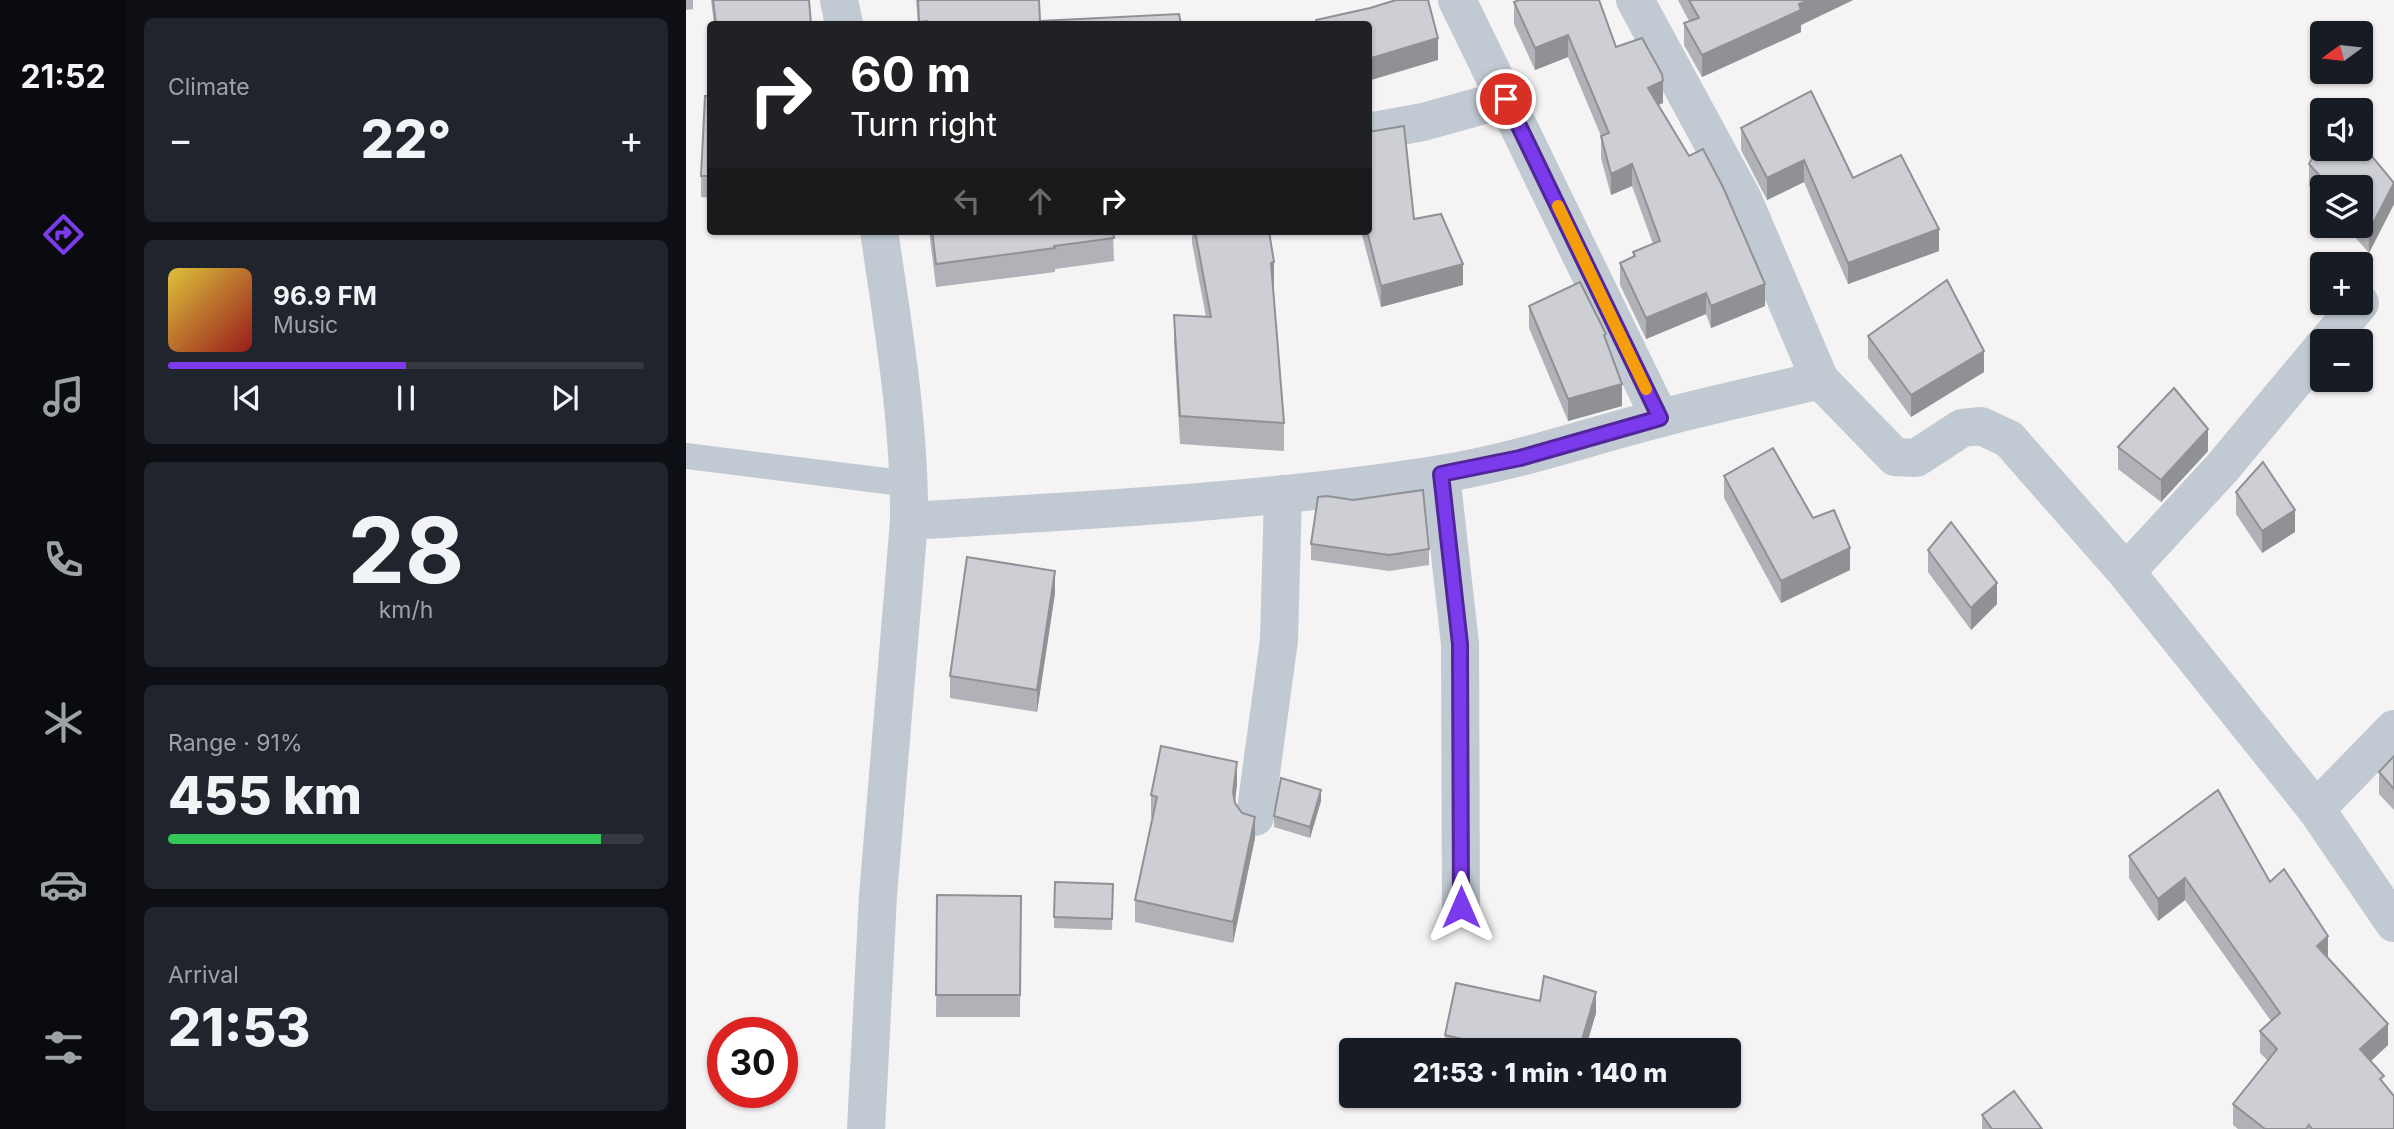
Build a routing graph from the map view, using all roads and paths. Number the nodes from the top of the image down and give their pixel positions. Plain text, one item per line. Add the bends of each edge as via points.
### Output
1 (839, 0) edge
2 (1457, 0) edge
3 (1635, 0) edge
4 (843, 21) edge
5 (1506, 99) junction
6 (1372, 131) edge
7 (880, 235) edge
8 (2349, 315) edge
9 (2338, 329) edge
10 (2310, 362) edge
11 (1820, 380) junction
12 (1660, 418) junction
13 (686, 456) edge
14 (1441, 474) junction
15 (1283, 494) junction
16 (909, 503) junction
17 (2126, 572) junction
18 (2394, 729) edge
19 (2316, 809) junction
20 (1255, 817) edge
21 (1461, 907) dead end
22 (2394, 923) edge
23 (866, 1129) edge

1 - 4 street
2 - 5 street
3 - 11 street via 1743,200
5 - 6 street
5 - 12 street
7 - 16 street via 894,331
8 - 9 street
10 - 17 street
11 - 12 street
11 - 17 street via 1895,457 1916,458 1962,428 1981,426 2009,439
12 - 14 street via 1520,458
13 - 16 lane
14 - 15 street
14 - 21 street via 1460,644
15 - 16 street via 1128,507
15 - 20 street via 1279,640
16 - 23 street via 878,895
17 - 19 street
18 - 19 street
19 - 22 street

